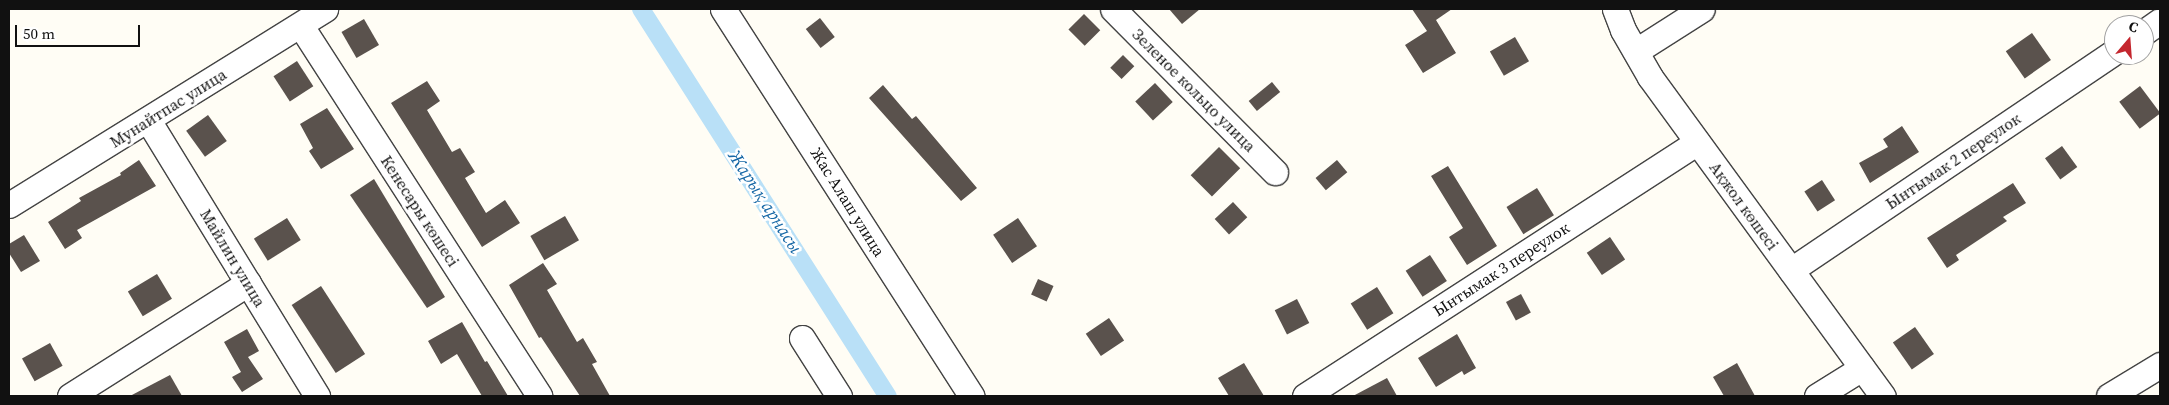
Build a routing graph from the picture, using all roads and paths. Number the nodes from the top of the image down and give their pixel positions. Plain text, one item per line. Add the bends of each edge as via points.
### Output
1 (325, 9) edge
2 (723, 9) edge
3 (1113, 9) edge
4 (1616, 9) edge
5 (1702, 9) edge
6 (301, 26) junction
7 (1636, 51) junction
8 (2104, 59) edge
9 (148, 120) junction
10 (1697, 142) junction
11 (1275, 172) dead end
12 (9, 205) edge
13 (1791, 270) junction
14 (248, 283) junction
15 (802, 338) dead end
16 (2160, 365) edge
17 (1862, 368) junction
18 (70, 396) edge
19 (317, 396) edge
20 (539, 396) edge
21 (839, 396) edge
22 (971, 396) edge
23 (1306, 396) edge
24 (1818, 396) edge
25 (1883, 396) edge
26 (2109, 396) edge

1 - 6 street, Мунайтпас улица
2 - 22 street, Жас Алаш улица
3 - 11 street, Зеленое кольцо улица
4 - 7 street, Ақжол көшесі
5 - 7 street
6 - 9 street, Мунайтпас улица
6 - 20 street, Кенесары көшесі
7 - 10 street, Ақжол көшесі
8 - 13 street, Ынтымак 2 переулок
9 - 12 street, Мунайтпас улица
9 - 14 street, Майлин улица
10 - 13 street, Ақжол көшесі
10 - 23 street, Ынтымак 3 переулок
13 - 17 street, Ақжол көшесі
14 - 18 street
14 - 19 street, Майлин улица
15 - 21 street
16 - 26 street
17 - 24 street
17 - 25 street, Ақжол көшесі

